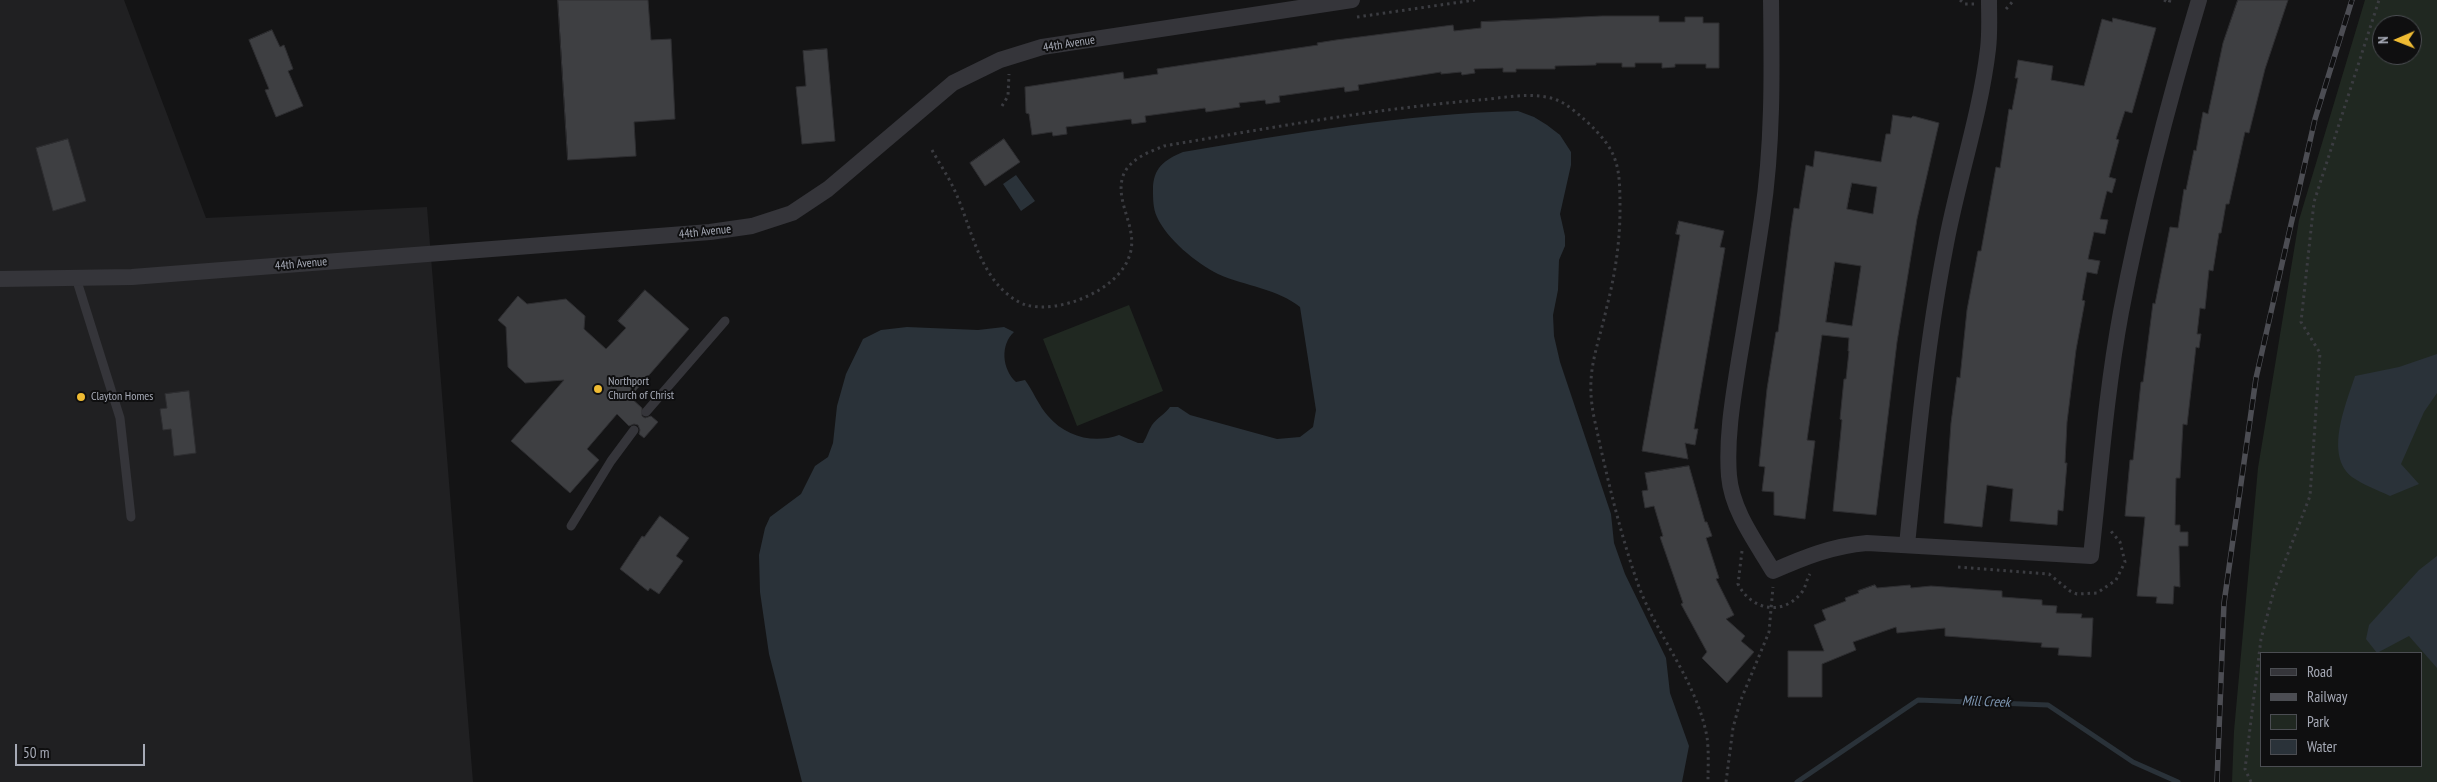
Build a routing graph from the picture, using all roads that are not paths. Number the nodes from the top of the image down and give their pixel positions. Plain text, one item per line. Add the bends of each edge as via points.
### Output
1 (1352, 0) edge
2 (1771, 0) edge
3 (1989, 0) edge
4 (2199, 0) edge
5 (1261, 7) edge
6 (0, 278) edge
7 (76, 278) junction
8 (725, 321) dead end
9 (646, 412) dead end
10 (634, 430) dead end
11 (130, 517) dead end
12 (571, 526) dead end
13 (1907, 545) junction

1 - 5 street, 44th Avenue
2 - 13 street via 1769,168 1735,388 1729,478 1748,530 1774,571 1841,545
3 - 13 street via 1988,47 1982,85 1946,239 1929,342
4 - 13 street via 2169,101 2121,312 2091,556
5 - 7 street, 44th Avenue via 1042,48 1000,60 953,83 821,194 792,213 752,226 260,268
6 - 7 street, 44th Avenue
7 - 11 lane via 120,418
8 - 9 lane
10 - 12 lane

